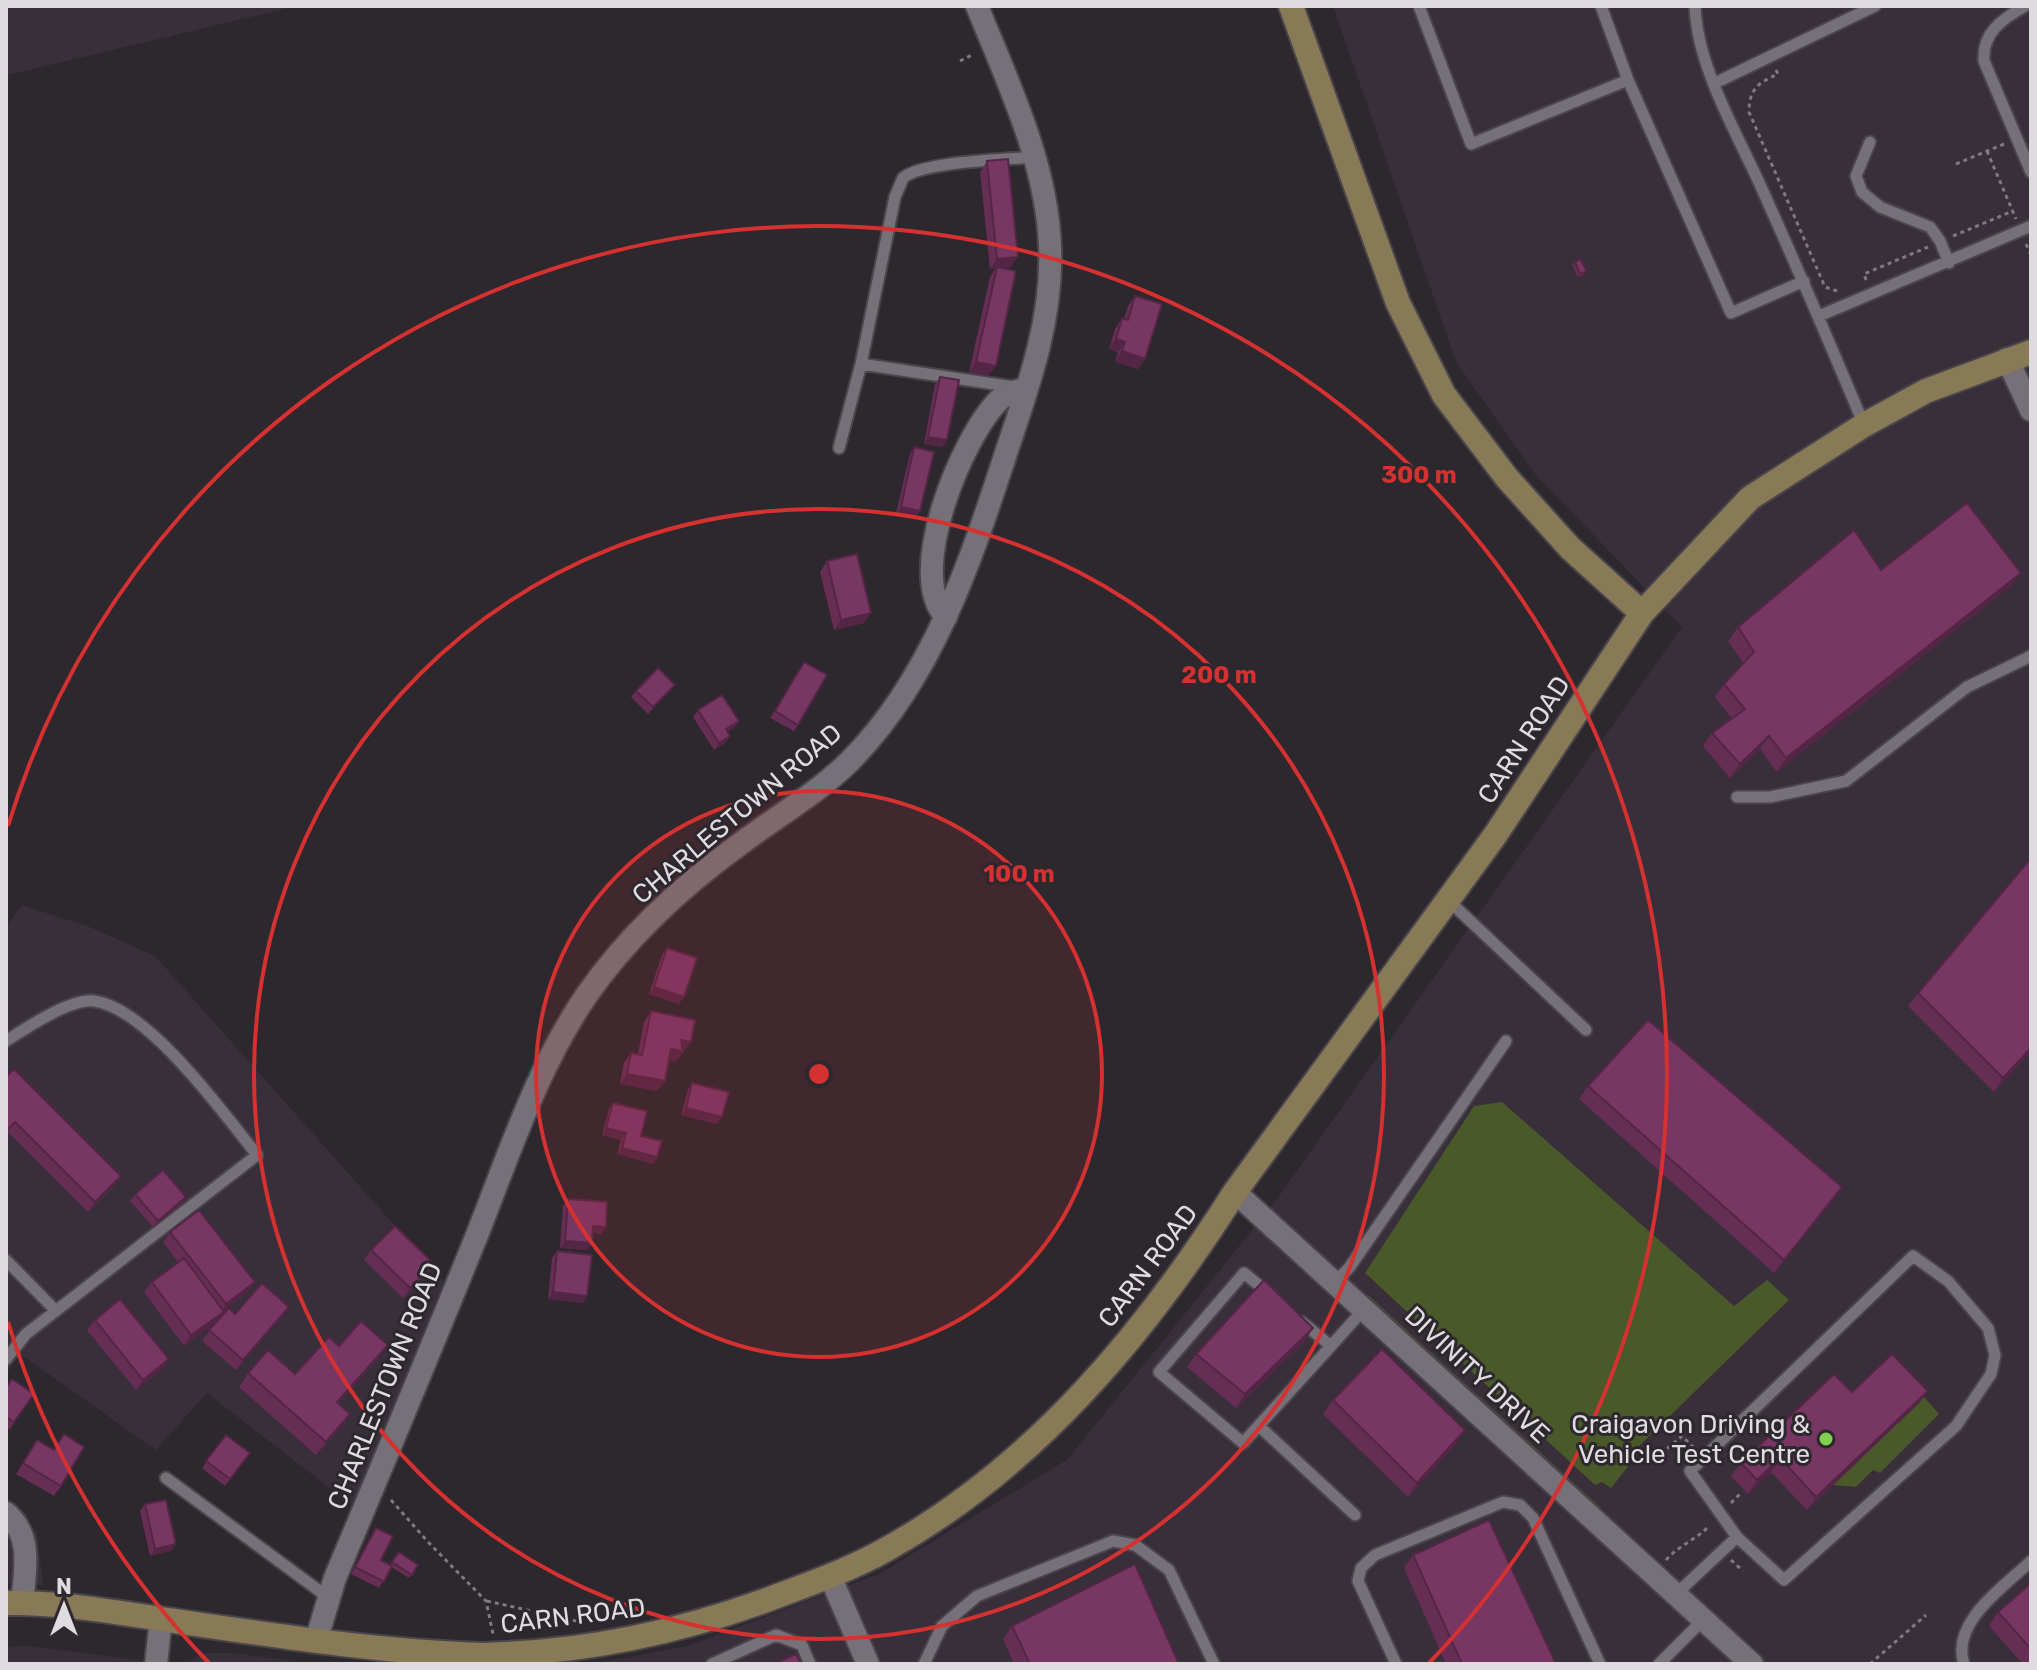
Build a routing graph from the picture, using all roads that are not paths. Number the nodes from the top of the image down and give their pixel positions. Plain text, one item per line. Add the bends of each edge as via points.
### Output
1 (977, 6) edge
2 (1291, 6) edge
3 (1419, 6) edge
4 (1601, 6) edge
5 (1695, 6) edge
6 (1875, 6) edge
7 (2025, 6) edge
8 (1628, 80) junction
9 (1715, 83) junction
10 (1870, 142) dead end
11 (1034, 157) junction
12 (2031, 172) edge
13 (2026, 228) edge
14 (1949, 263) junction
15 (1804, 281) junction
16 (1819, 316) junction
17 (2031, 352) edge
18 (2007, 359) junction
19 (861, 364) junction
20 (1027, 388) junction
21 (2031, 410) edge
22 (1864, 425) junction
23 (839, 448) dead end
24 (1642, 613) junction
25 (946, 617) junction
26 (2031, 656) edge
27 (1737, 797) dead end
28 (1448, 900) junction
29 (1586, 1030) dead end
30 (6, 1041) edge
31 (1506, 1041) dead end
32 (1235, 1192) junction
33 (6, 1260) edge
34 (1334, 1283) junction
35 (1277, 1300) edge
36 (1288, 1309) edge
37 (1364, 1309) junction
38 (56, 1311) junction
39 (1331, 1346) junction
40 (6, 1359) edge
41 (1259, 1426) junction
42 (166, 1478) dead end
43 (6, 1513) edge
44 (1355, 1515) dead end
45 (1737, 1537) junction
46 (2031, 1561) edge
47 (830, 1576) junction
48 (1675, 1595) junction
49 (329, 1598) junction
50 (14, 1603) edge
51 (161, 1619) junction
52 (1703, 1620) junction
53 (316, 1641) junction
54 (419, 1659) edge
55 (156, 1664) edge
56 (712, 1664) edge
57 (810, 1664) edge
58 (868, 1664) edge
59 (924, 1664) edge
60 (1214, 1664) edge
61 (1396, 1664) edge
62 (1600, 1664) edge
63 (1659, 1664) edge
64 (1752, 1664) edge
65 (1964, 1664) edge

1 - 11 street, CHARLESTOWN ROAD
2 - 24 main road via 1398,303 1444,395 1507,478 1570,548
3 - 8 lane via 1471,144
4 - 8 lane
5 - 9 lane via 1699,43
6 - 9 lane
7 - 12 lane via 1995,25 1983,46 1984,61
8 - 15 lane via 1731,313
9 - 15 lane
10 - 14 lane via 1856,176 1862,192 1880,207 1930,227
11 - 19 lane via 950,165 903,178
11 - 20 street, CHARLESTOWN ROAD via 1048,220 1051,269
13 - 14 lane
14 - 16 lane
15 - 16 lane
16 - 22 lane
17 - 18 main road, CARN ROAD
18 - 21 street
18 - 22 main road, CARN ROAD via 1926,391
19 - 20 lane
19 - 23 lane
20 - 25 street, CHARLESTOWN ROAD
20 - 25 street via 1000,399 988,414 956,471 940,516 931,571 936,607
22 - 24 main road, CARN ROAD via 1750,498
24 - 28 main road, CARN ROAD
25 - 49 street, CHARLESTOWN ROAD via 901,695 848,763 666,905 584,999 538,1083
26 - 27 lane via 1967,687 1846,781 1770,797
28 - 29 lane
28 - 32 main road, CARN ROAD
30 - 38 lane via 75,1005 93,1000 113,1008 167,1048 257,1155
31 - 34 lane
32 - 34 street, DIVINITY DRIVE
32 - 47 main road, CARN ROAD via 1197,1252 1095,1382 1034,1442 945,1514
33 - 38 lane
34 - 37 street, DIVINITY DRIVE
35 - 41 lane via 1244,1273 1159,1372 1243,1443
36 - 39 lane
37 - 39 lane
37 - 48 street, DIVINITY DRIVE
38 - 40 lane via 26,1334
39 - 41 lane
41 - 44 lane
42 - 49 lane
43 - 50 street via 24,1538
45 - 45 lane via 1784,1580 1956,1426 1991,1374 1995,1355 1988,1328 1948,1281 1913,1256 1690,1471
45 - 48 lane
46 - 65 lane via 1983,1606 1965,1631 1960,1653
47 - 54 main road, CARN ROAD via 725,1615 619,1643
47 - 58 street
48 - 52 street, DIVINITY DRIVE
49 - 53 street, CHARLESTOWN ROAD
50 - 51 main road, CARN ROAD
51 - 53 main road, CARN ROAD
51 - 55 street
52 - 63 lane
52 - 64 street, DIVINITY DRIVE
53 - 54 main road, CARN ROAD
56 - 57 lane via 776,1635 802,1645
59 - 60 lane via 942,1626 977,1596 1113,1541 1135,1545 1169,1570
61 - 62 lane via 1358,1581 1366,1561 1503,1502 1520,1505 1533,1518

